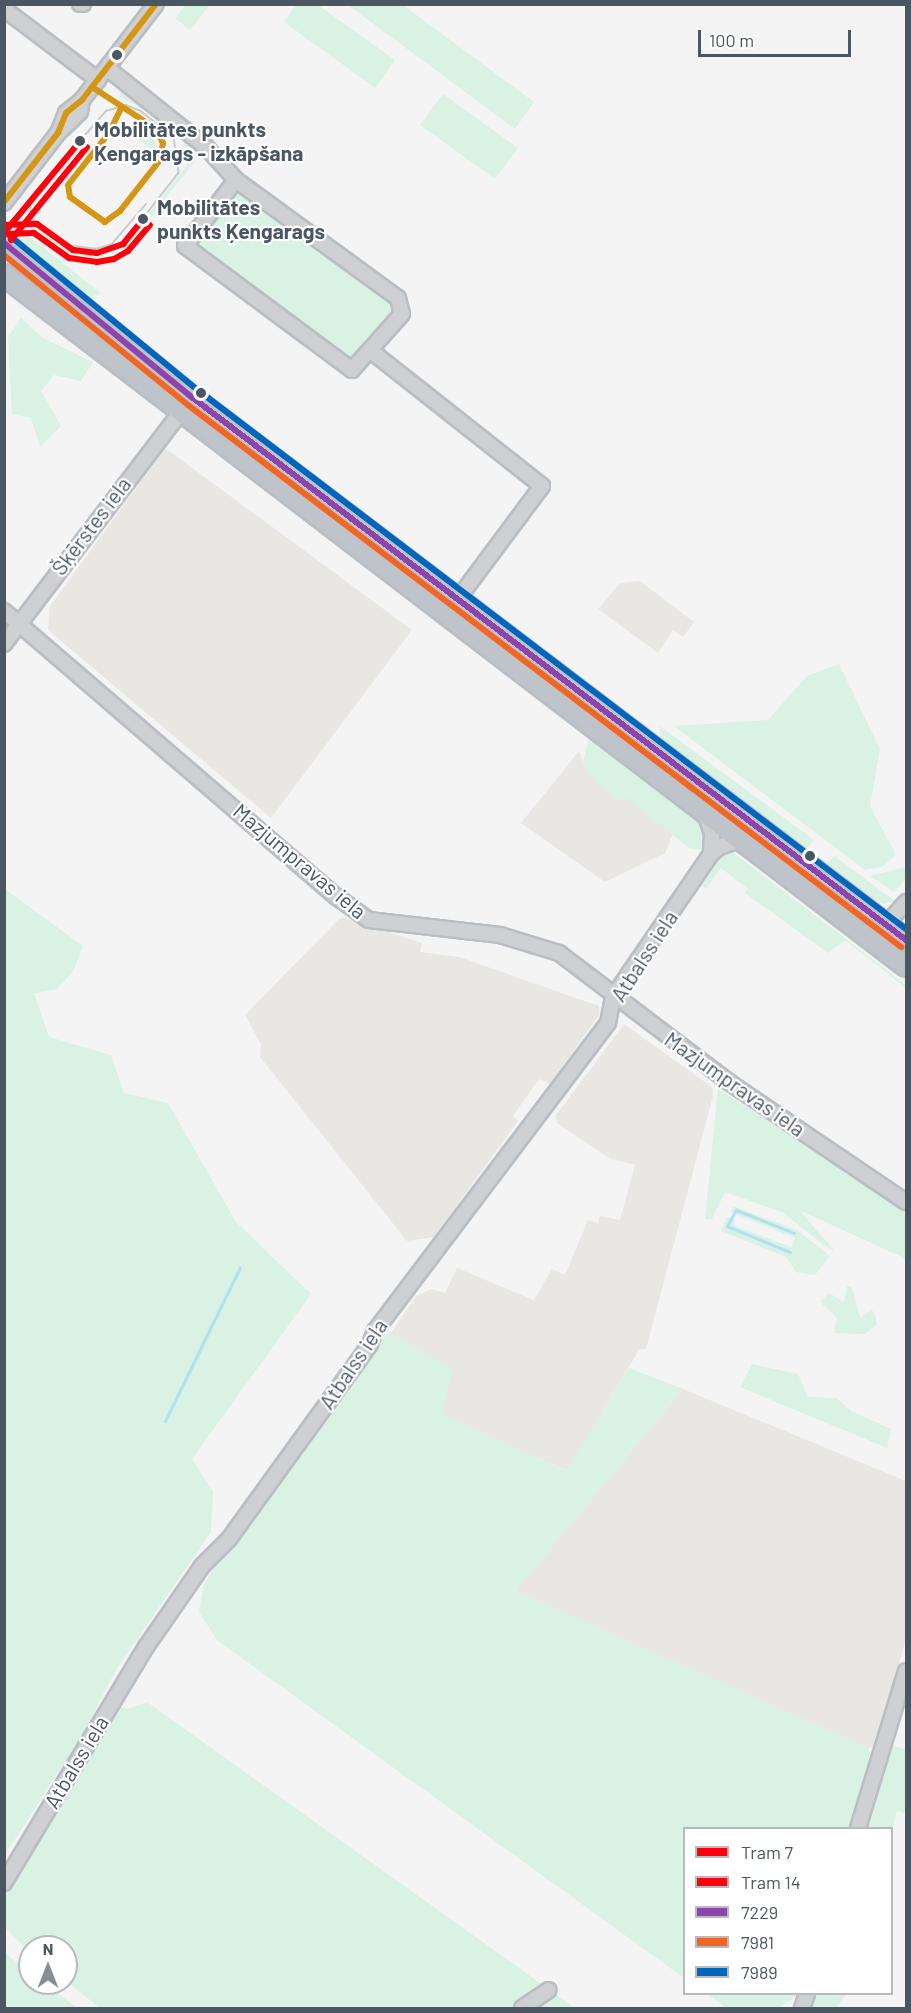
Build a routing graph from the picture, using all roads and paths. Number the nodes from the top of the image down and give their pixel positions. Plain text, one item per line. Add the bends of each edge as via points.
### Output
1 (156, 4) edge
2 (4, 9) edge
3 (107, 68) junction
4 (98, 80) junction
5 (236, 180) junction
6 (4, 203) edge
7 (4, 243) edge
8 (4, 275) edge
9 (371, 351) junction
10 (182, 410) junction
11 (457, 600) junction
12 (4, 611) edge
13 (17, 624) junction
14 (4, 644) edge
15 (705, 813) junction
16 (744, 839) junction
17 (711, 854) junction
18 (906, 902) edge
19 (880, 932) junction
20 (906, 939) edge
21 (906, 966) edge
22 (613, 997) junction
23 (906, 1202) edge
24 (906, 1671) edge
25 (858, 1827) edge
26 (4, 1883) edge
27 (549, 1990) dead end
28 (522, 2008) edge

1 - 3 street
2 - 4 street
3 - 4 street
3 - 5 street via 206,147
4 - 6 street via 66,113 58,133
5 - 9 street via 398,298 402,314
5 - 9 street via 185,246 352,370
7 - 11 highway via 193,398
8 - 10 highway
9 - 11 street via 542,486
10 - 13 street, Šķērstes iela
10 - 15 highway
11 - 19 highway
12 - 13 street, Mazjumpravas iela
13 - 14 street, Šķērstes iela
13 - 22 street, Mazjumpravas iela via 369,920 500,935 559,953
15 - 16 highway
15 - 17 street via 712,833
16 - 17 street
16 - 19 highway
17 - 22 street, Atbalss iela
18 - 19 street
19 - 20 highway
19 - 21 highway
22 - 23 street, Mazjumpravas iela via 730,1083
22 - 26 street, Atbalss iela via 608,1023 375,1330 370,1344 236,1530 202,1566 146,1647
24 - 25 street
27 - 28 street

